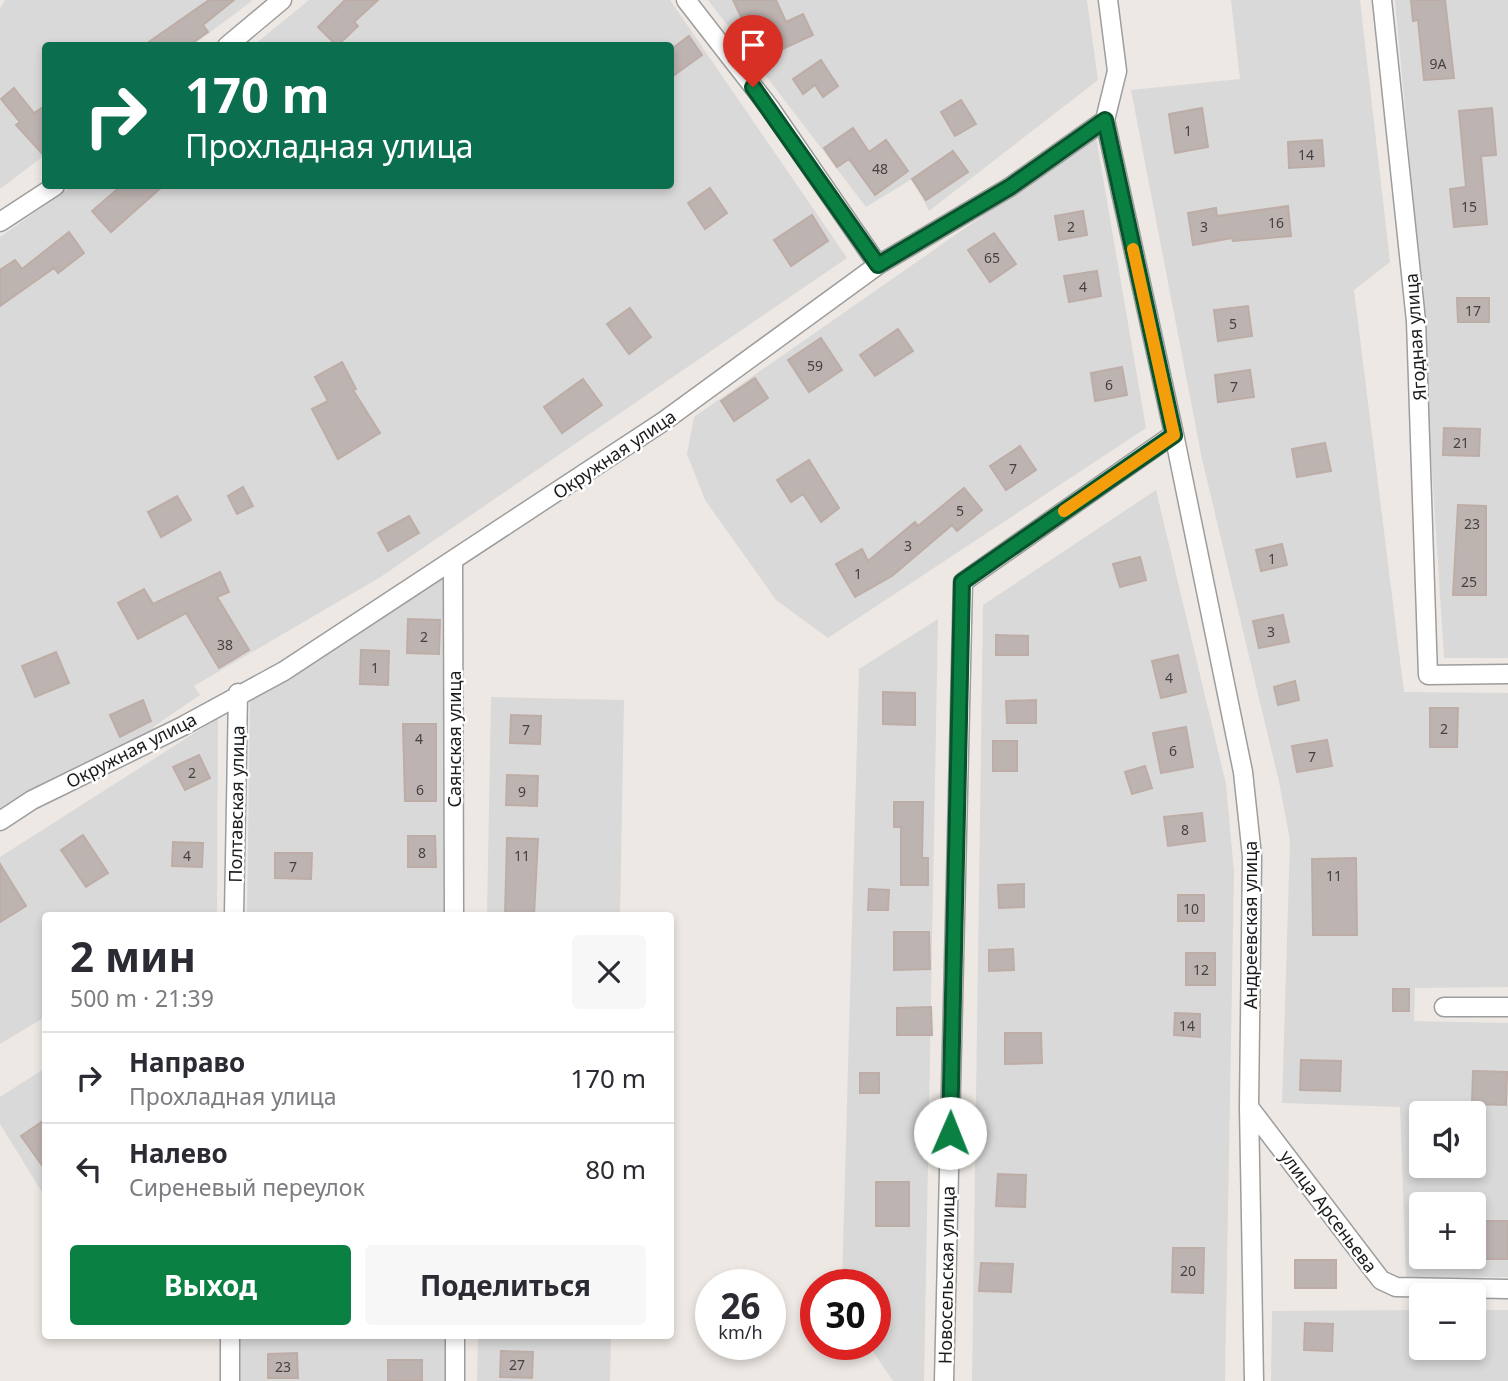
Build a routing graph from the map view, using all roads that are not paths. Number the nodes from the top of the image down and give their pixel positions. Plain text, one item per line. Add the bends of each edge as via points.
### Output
1 (282, 0) edge
2 (686, 0) edge
3 (1108, 0) edge
4 (1382, 0) edge
5 (232, 42) edge
6 (1105, 120) junction
7 (50, 189) edge
8 (0, 222) edge
9 (878, 265) junction
10 (1174, 435) junction
11 (453, 562) junction
12 (1508, 674) edge
13 (238, 694) junction
14 (0, 821) edge
15 (234, 912) edge
16 (454, 912) edge
17 (1444, 1007) dead end
18 (1508, 1007) edge
19 (1249, 1107) junction
20 (1508, 1289) edge
21 (230, 1339) edge
22 (455, 1339) edge
23 (230, 1381) edge
24 (455, 1381) edge
25 (944, 1381) edge
26 (1254, 1381) edge

1 - 5 street
2 - 9 street via 770,108
3 - 6 street via 1117,71
4 - 12 street, Ягодная улица via 1416,321 1428,675
6 - 9 street, Окружная улица via 1010,187
6 - 10 street, Андреевская улица
7 - 8 street
9 - 11 street, Окружная улица via 688,404
10 - 19 street, Андреевская улица via 1245,784 1252,856
10 - 25 street, Новосельская улица via 962,582
11 - 13 street, Окружная улица via 284,671
11 - 16 street, Саянская улица
13 - 14 street, Окружная улица
13 - 15 street, Полтавская улица
17 - 18 street
19 - 20 street, улица Арсеньева via 1381,1280 1396,1287
19 - 26 street, Андреевская улица
21 - 23 street
22 - 24 street

